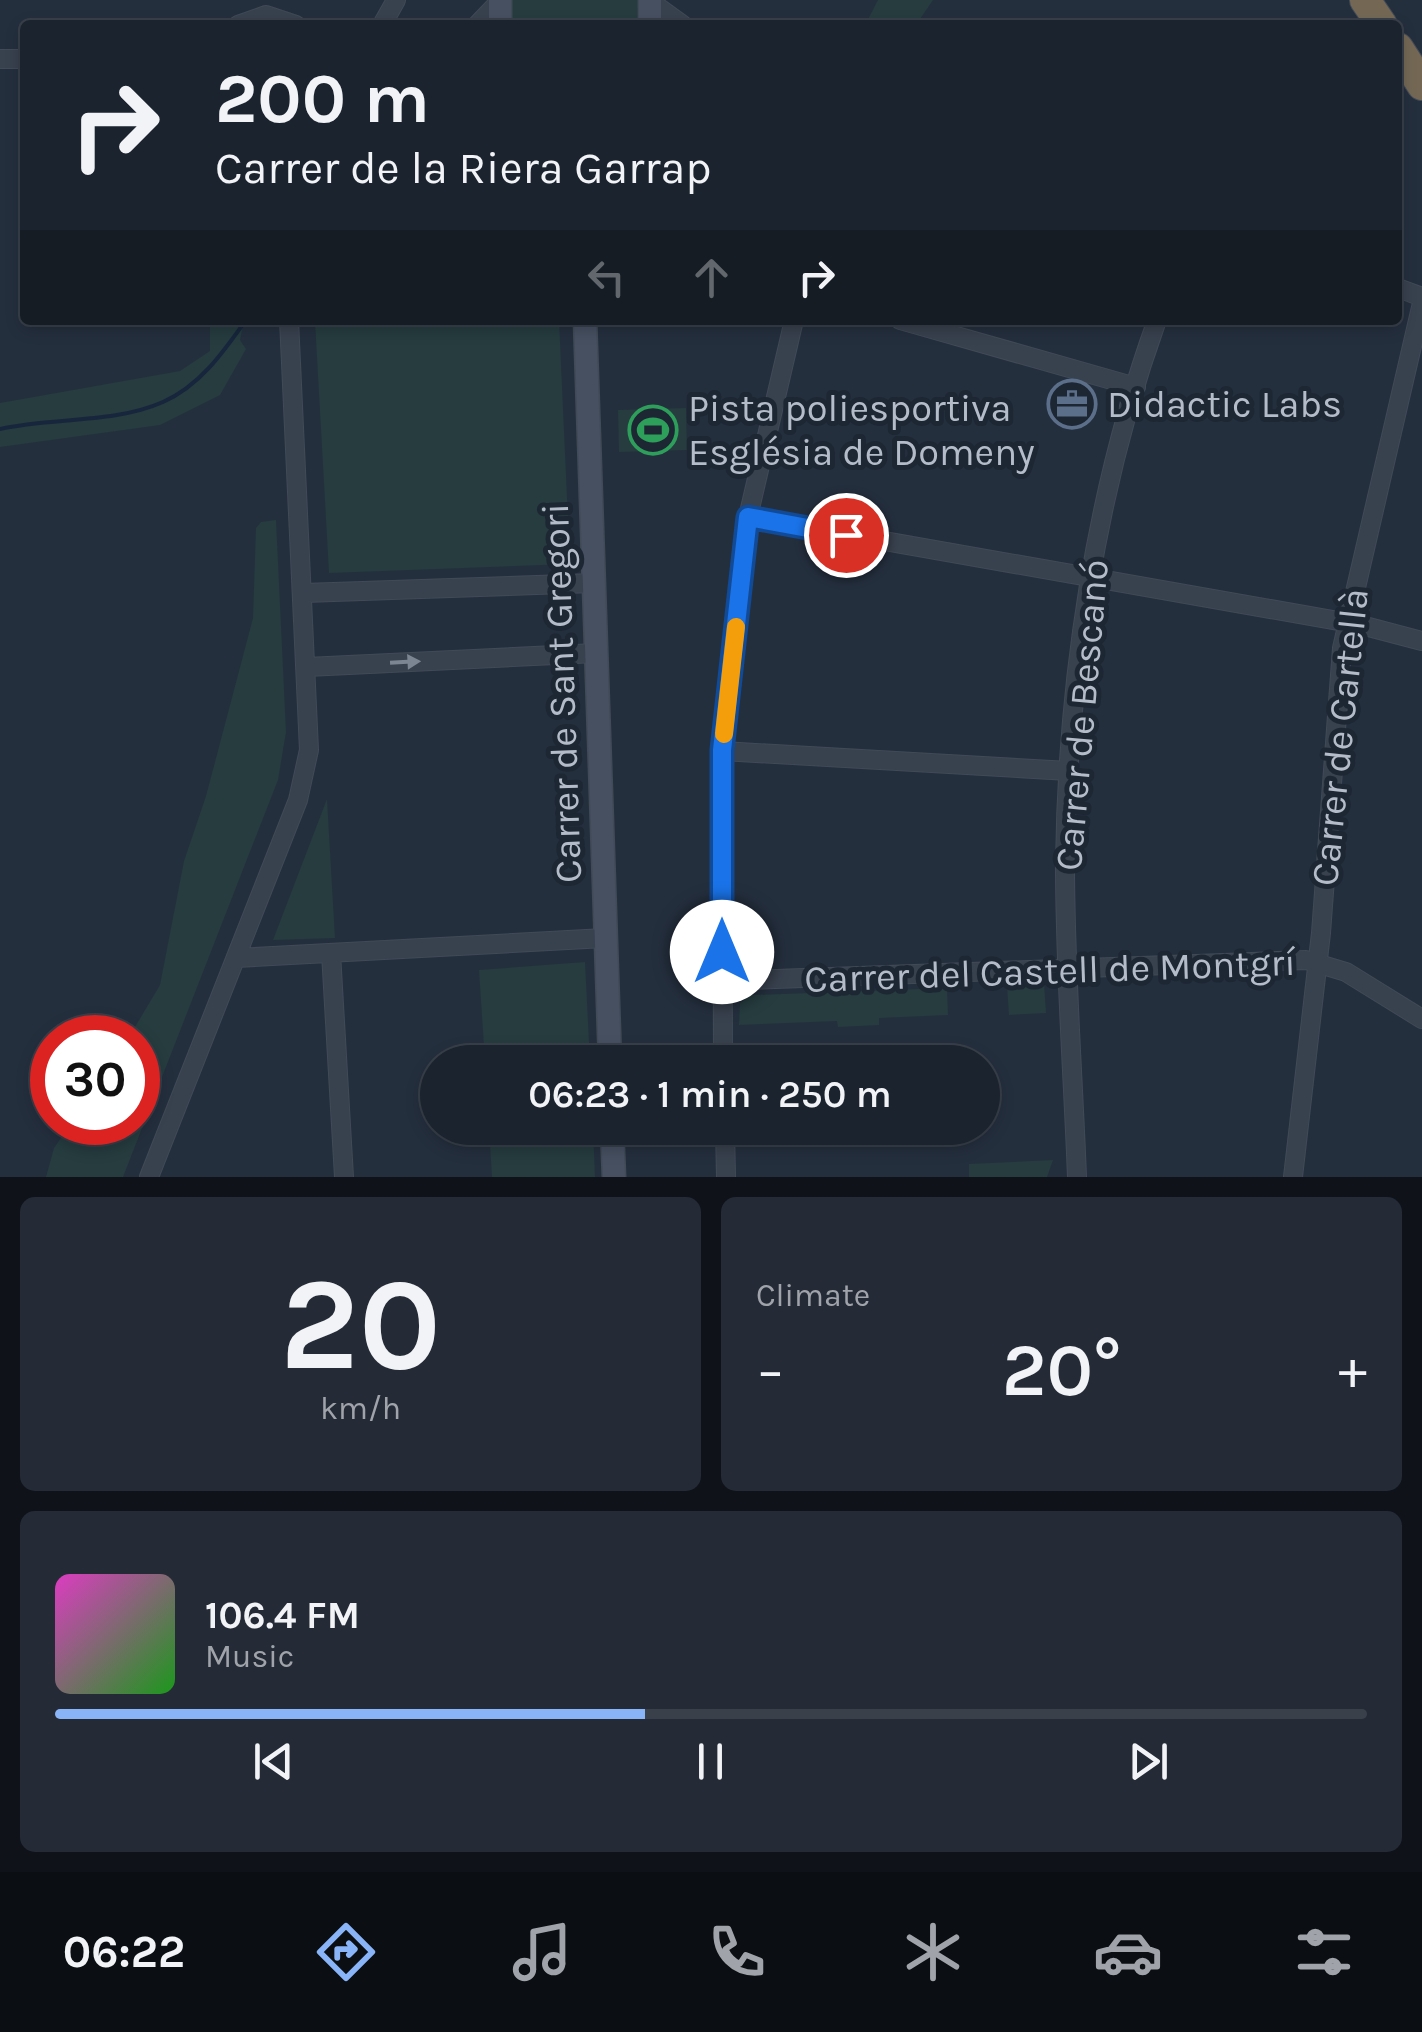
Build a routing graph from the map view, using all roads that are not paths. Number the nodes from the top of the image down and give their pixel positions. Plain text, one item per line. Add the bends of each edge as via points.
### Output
1 (264, 0) edge
2 (500, 0) edge
3 (651, 9) edge
4 (244, 20) edge
5 (252, 20) edge
6 (284, 20) edge
7 (481, 20) edge
8 (674, 20) edge
9 (1402, 54) edge
10 (1422, 85) edge
11 (1422, 300) edge
12 (289, 325) edge
13 (585, 325) edge
14 (793, 325) edge
15 (918, 325) edge
16 (1155, 325) edge
17 (1136, 387) junction
18 (748, 517) junction
19 (1092, 578) junction
20 (594, 583) junction
21 (304, 593) junction
22 (1347, 622) junction
23 (1422, 641) edge
24 (596, 653) junction
25 (307, 667) junction
26 (722, 750) junction
27 (1069, 771) junction
28 (605, 938) junction
29 (331, 953) junction
30 (236, 958) junction
31 (1317, 963) junction
32 (1066, 968) junction
33 (722, 981) junction
34 (1422, 1019) edge
35 (609, 1045) edge
36 (724, 1045) edge
37 (613, 1145) edge
38 (725, 1145) edge
39 (149, 1177) edge
40 (344, 1177) edge
41 (614, 1177) edge
42 (726, 1177) edge
43 (1077, 1177) edge
44 (1293, 1177) edge

1 - 4 street
2 - 7 street
3 - 8 street
5 - 6 street
9 - 10 highway
11 - 22 street, Carrer de Cartellà
12 - 21 street
13 - 20 main road, Carrer de Sant Gregori
14 - 18 street
15 - 17 street
16 - 17 street, Carrer de Bescanó
17 - 19 street, Carrer de Bescanó
18 - 19 street
18 - 26 street
19 - 22 street
19 - 27 street, Carrer de Bescanó
20 - 21 street
20 - 24 main road, Carrer de Sant Gregori
21 - 25 street
22 - 23 street
22 - 31 street, Carrer de Cartellà
25 -> 24 street
24 - 28 main road, Carrer de Sant Gregori
25 - 30 street via 304,780
26 - 27 street
26 - 33 street
27 - 32 street, Carrer de Bescanó
28 - 29 street
28 - 35 main road, Carrer de Sant Gregori
29 - 30 street
29 - 40 street
30 - 39 street
31 - 32 street, Carrer del Castell de Montgrí
31 - 34 street, Carrer del Castell de Montgrí via 1346,972
31 - 44 street, Carrer de Cartellà
32 - 33 street, Carrer del Castell de Montgrí
32 - 43 street, Carrer de Bescanó
33 - 36 street
37 - 41 main road
38 - 42 street

